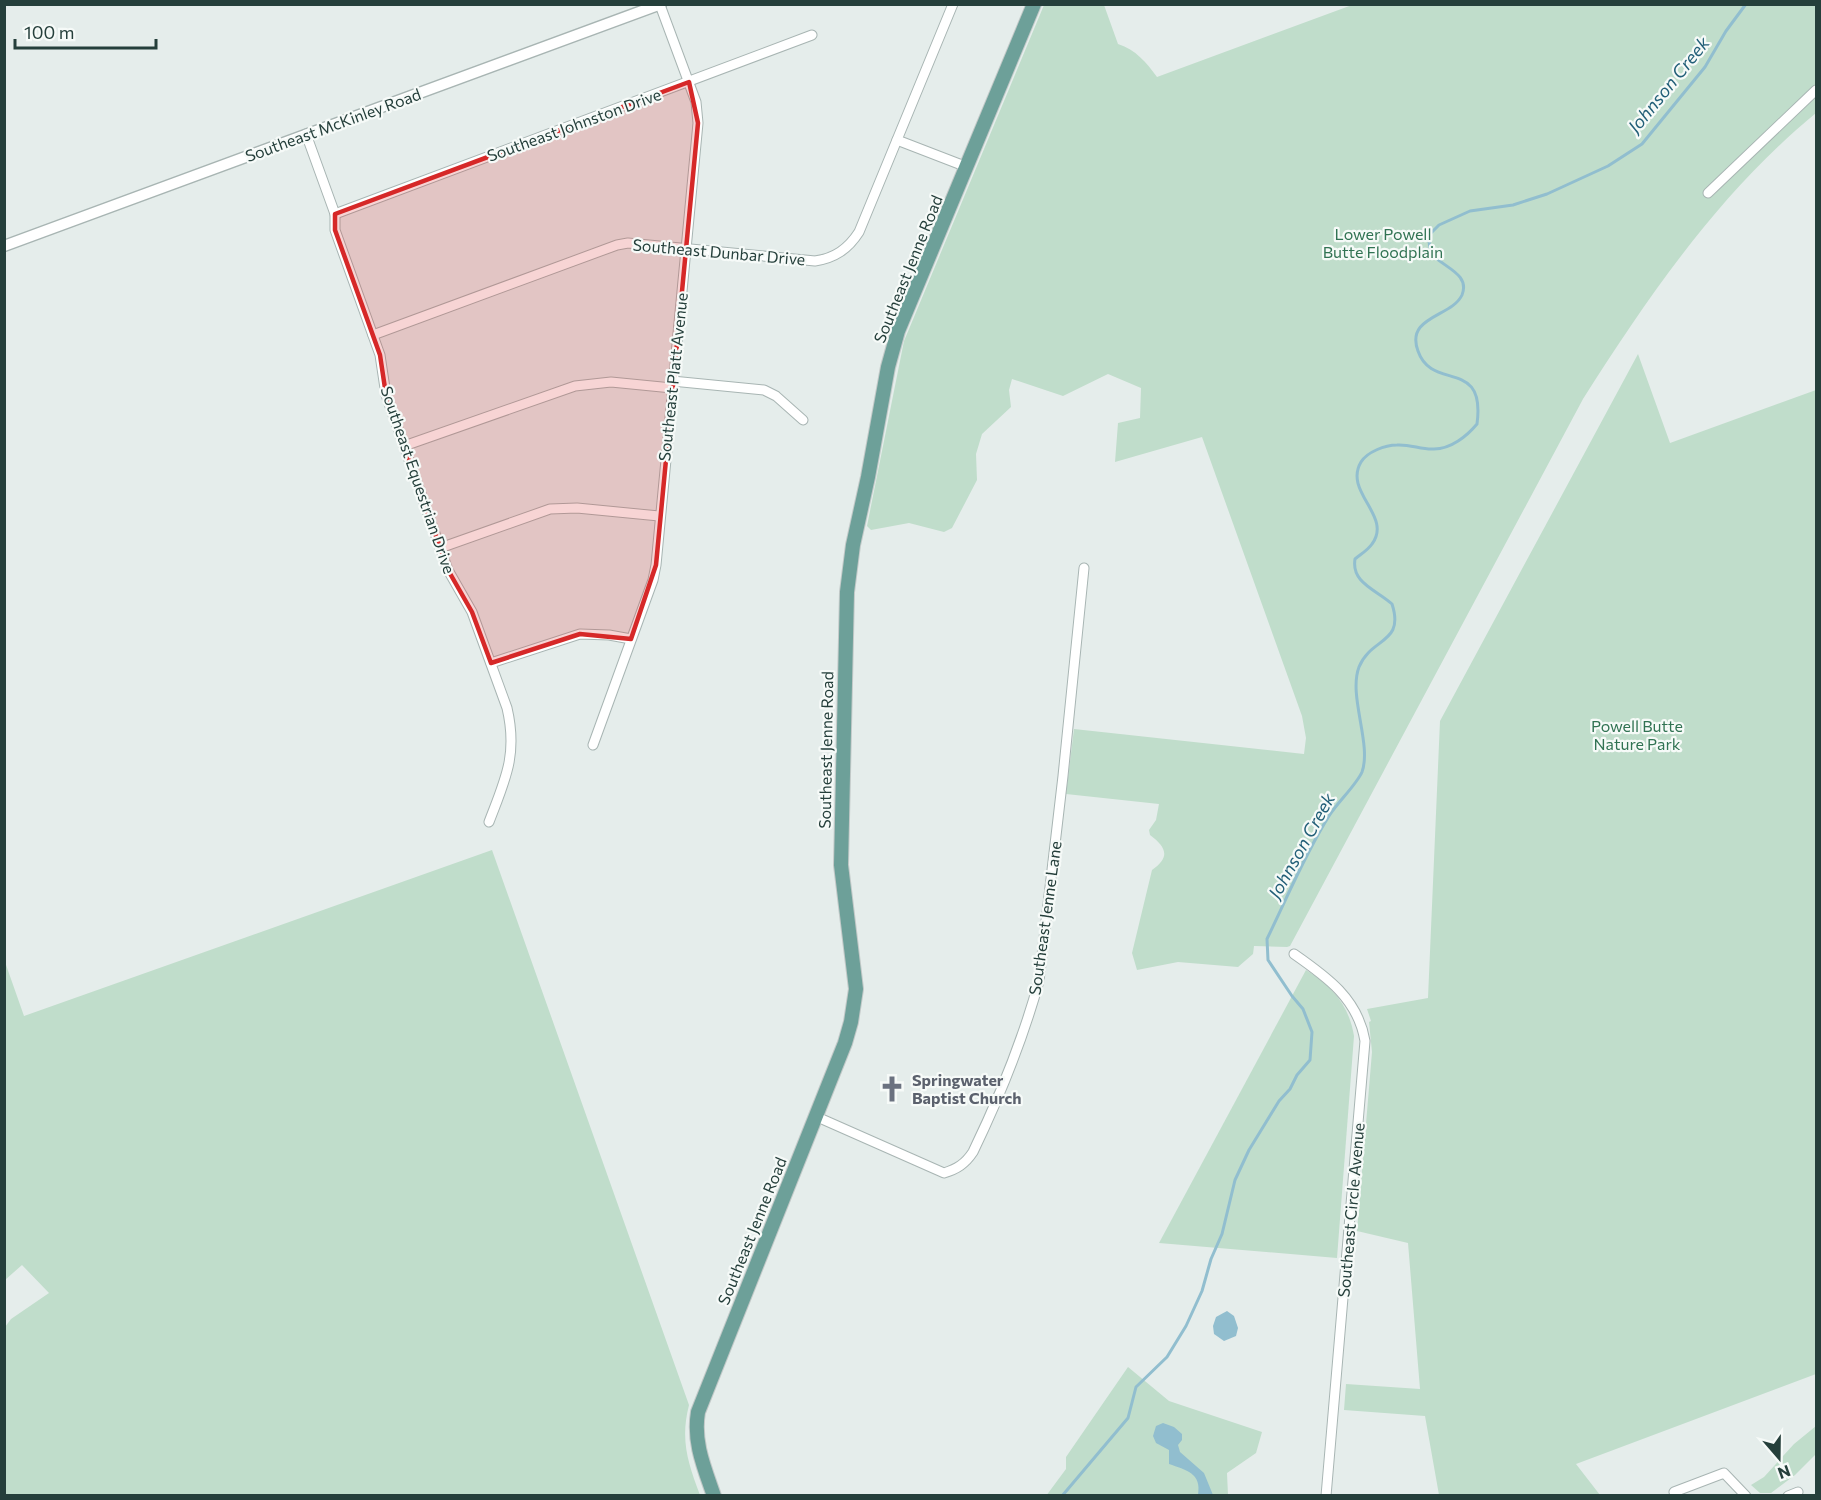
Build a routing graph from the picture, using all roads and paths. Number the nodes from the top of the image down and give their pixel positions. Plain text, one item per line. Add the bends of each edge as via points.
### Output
1 (953, 4) edge
2 (1034, 4) edge
3 (661, 5) edge
4 (812, 35) dead end
5 (688, 82) junction
6 (1816, 90) edge
7 (306, 134) junction
8 (897, 140) junction
9 (967, 167) junction
10 (1708, 193) dead end
11 (335, 214) junction
12 (4, 246) edge
13 (686, 248) junction
14 (373, 335) junction
15 (672, 384) junction
16 (803, 420) dead end
17 (404, 446) junction
18 (659, 516) junction
19 (440, 548) junction
20 (1084, 568) dead end
21 (631, 639) junction
22 (491, 663) junction
23 (593, 745) dead end
24 (489, 822) dead end
25 (1294, 954) dead end
26 (815, 1116) junction
27 (1674, 1492) dead end
28 (1798, 1492) dead end
29 (714, 1496) edge
30 (1326, 1496) edge
31 (1746, 1496) edge
32 (1788, 1496) edge

1 - 8 street, Southeast Dunbar Drive
2 - 9 main road, Southeast Jenne Road
3 - 5 street, Southeast Platt Avenue
3 - 7 street, Southeast McKinley Road
4 - 5 street, Southeast Johnston Drive
5 - 11 street, Southeast Johnston Drive
5 - 13 street, Southeast Platt Avenue via 696,102 698,123
6 - 10 street
7 - 11 street, Southeast Equestrian Drive
7 - 12 street, Southeast McKinley Road
8 - 9 street
8 - 13 street, Southeast Dunbar Drive via 859,232 837,255 815,261
9 - 26 main road, Southeast Jenne Road via 891,352 853,545 847,592 840,832 842,889 856,989 848,1032
11 - 14 street, Southeast Equestrian Drive via 335,230
13 - 14 street, Southeast Dunbar Drive via 617,244
13 - 15 street, Southeast Platt Avenue
14 - 17 street, Southeast Equestrian Drive via 386,395
15 - 16 street via 764,390
15 - 17 street via 583,384
15 - 18 street, Southeast Platt Avenue
17 - 19 street, Southeast Equestrian Drive
18 - 19 street via 550,509
18 - 21 street, Southeast Platt Avenue via 652,580
19 - 22 street, Southeast Equestrian Drive via 472,612
20 - 26 street, Southeast Jenne Lane via 1039,981 974,1152 958,1168 944,1173
21 - 22 street via 580,634
21 - 23 street, Southeast Platt Avenue
22 - 24 street, Southeast Equestrian Drive via 507,708 512,756
25 - 30 street, Southeast Circle Avenue via 1330,980 1348,999 1360,1019 1365,1041
26 - 29 main road, Southeast Jenne Road via 698,1412 697,1442
27 - 31 street via 1724,1473
28 - 32 street

